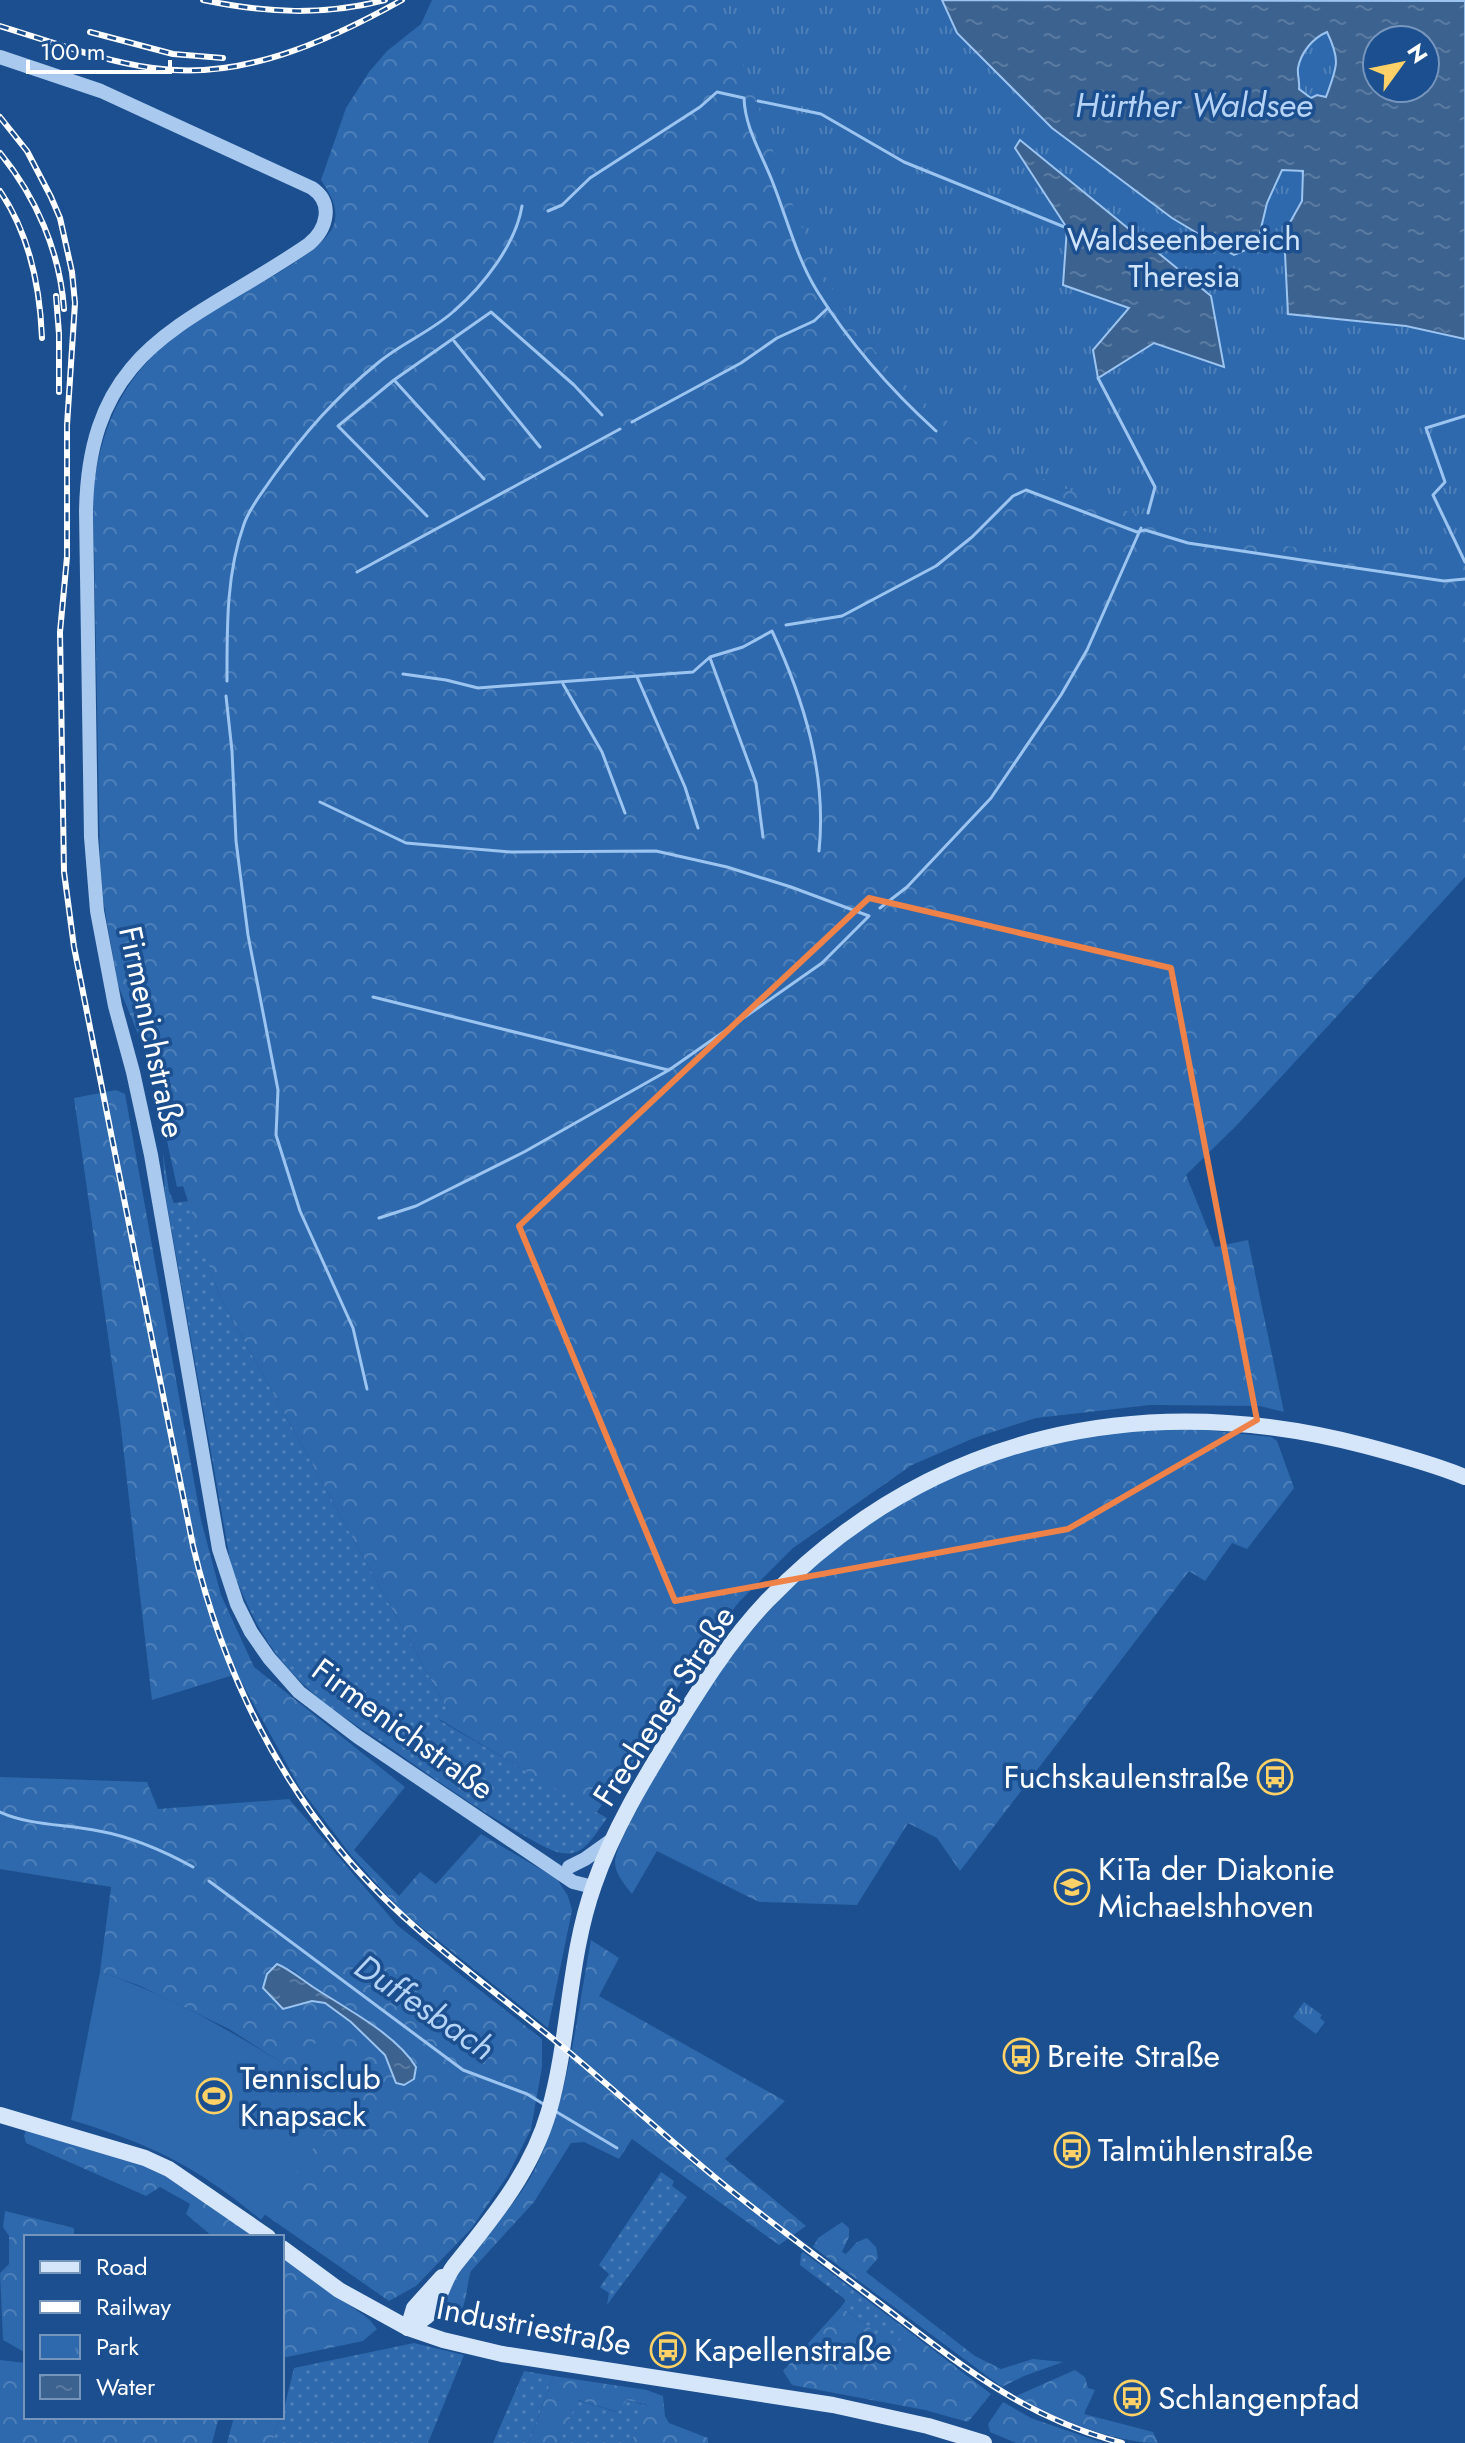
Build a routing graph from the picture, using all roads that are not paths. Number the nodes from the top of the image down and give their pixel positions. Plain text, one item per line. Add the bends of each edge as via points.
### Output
1 (0, 57) edge
2 (1465, 1477) edge
3 (613, 1839) junction
4 (531, 1854) junction
5 (569, 1867) junction
6 (593, 1887) junction
7 (0, 2115) edge
8 (265, 2235) edge
9 (284, 2249) edge
10 (408, 2328) junction
11 (984, 2443) edge

1 - 4 street, Firmenichstraße via 101,91 312,188 323,200 326,215 314,240 186,318 152,345 121,382 96,436 86,511 97,911 151,1155 214,1527 237,1604 269,1658 312,1704
2 - 3 main road, Frechener Straße via 1300,1431 1201,1421 1090,1428 954,1469 864,1518 765,1603 704,1683
3 - 5 street
3 - 6 main road, Frechener Straße
4 - 5 street, Firmenichstraße
4 - 6 street, Firmenichstraße via 573,1882
5 - 6 street, Firmenichstraße
6 - 10 main road, Frechener Straße via 572,1973 548,2116 524,2172 449,2273 428,2315
7 - 8 main road via 145,2158
9 - 10 main road, Industriestraße via 339,2290
10 - 11 main road, Industriestraße via 502,2354 833,2405

